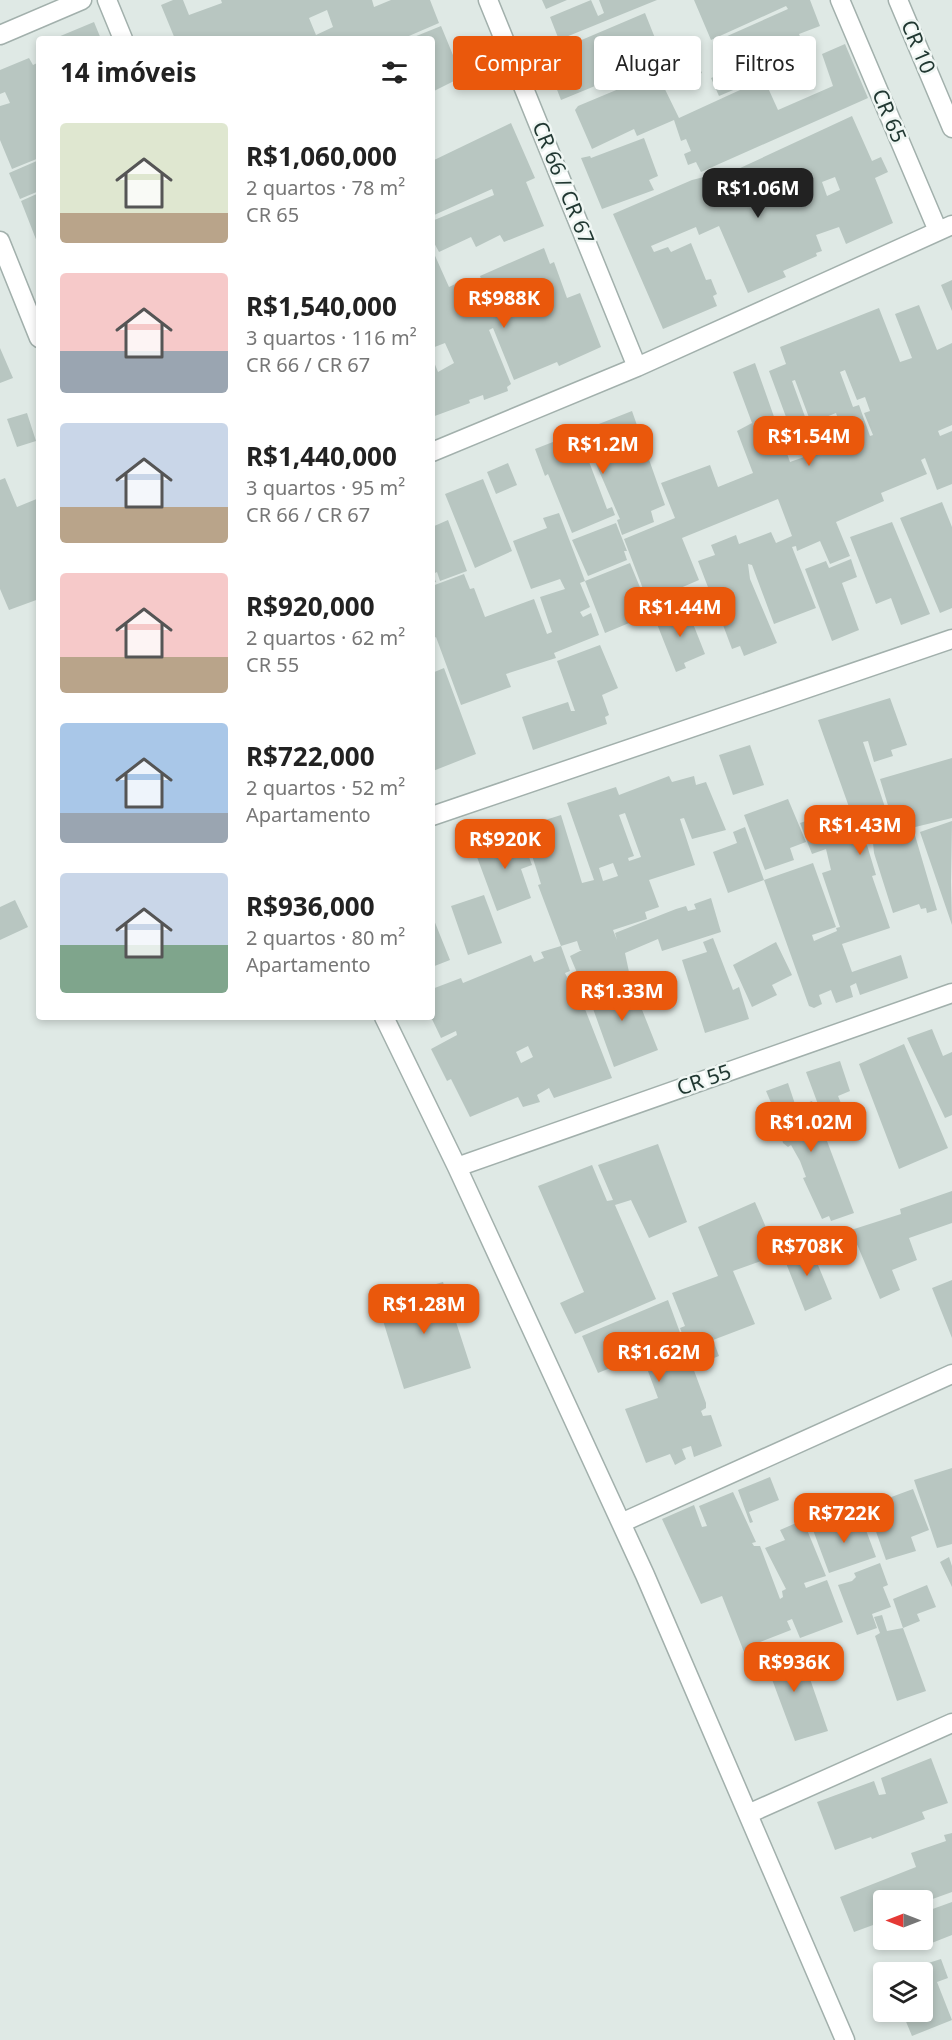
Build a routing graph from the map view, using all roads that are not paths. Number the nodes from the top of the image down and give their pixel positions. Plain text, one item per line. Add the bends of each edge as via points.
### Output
1 (82, 0) edge
2 (107, 0) edge
3 (488, 0) edge
4 (840, 0) edge
5 (898, 0) edge
6 (0, 35) edge
7 (122, 36) edge
8 (952, 128) edge
9 (945, 228) edge
10 (0, 241) edge
11 (36, 331) edge
12 (637, 367) junction
13 (435, 451) edge
14 (952, 639) edge
15 (435, 815) edge
16 (952, 993) edge
17 (385, 1020) edge
18 (457, 1167) junction
19 (952, 1374) edge
20 (621, 1523) junction
21 (952, 1723) edge
22 (748, 1814) junction
23 (845, 2040) edge

1 - 6 street
2 - 7 street
3 - 12 street, CR 66 / CR 67
4 - 9 street, CR 65
5 - 8 street, CR 10
9 - 12 street
10 - 11 street
12 - 13 street
14 - 15 street
16 - 18 street, CR 55
17 - 18 street
18 - 20 street
19 - 20 street
20 - 22 street
21 - 22 street
22 - 23 street

